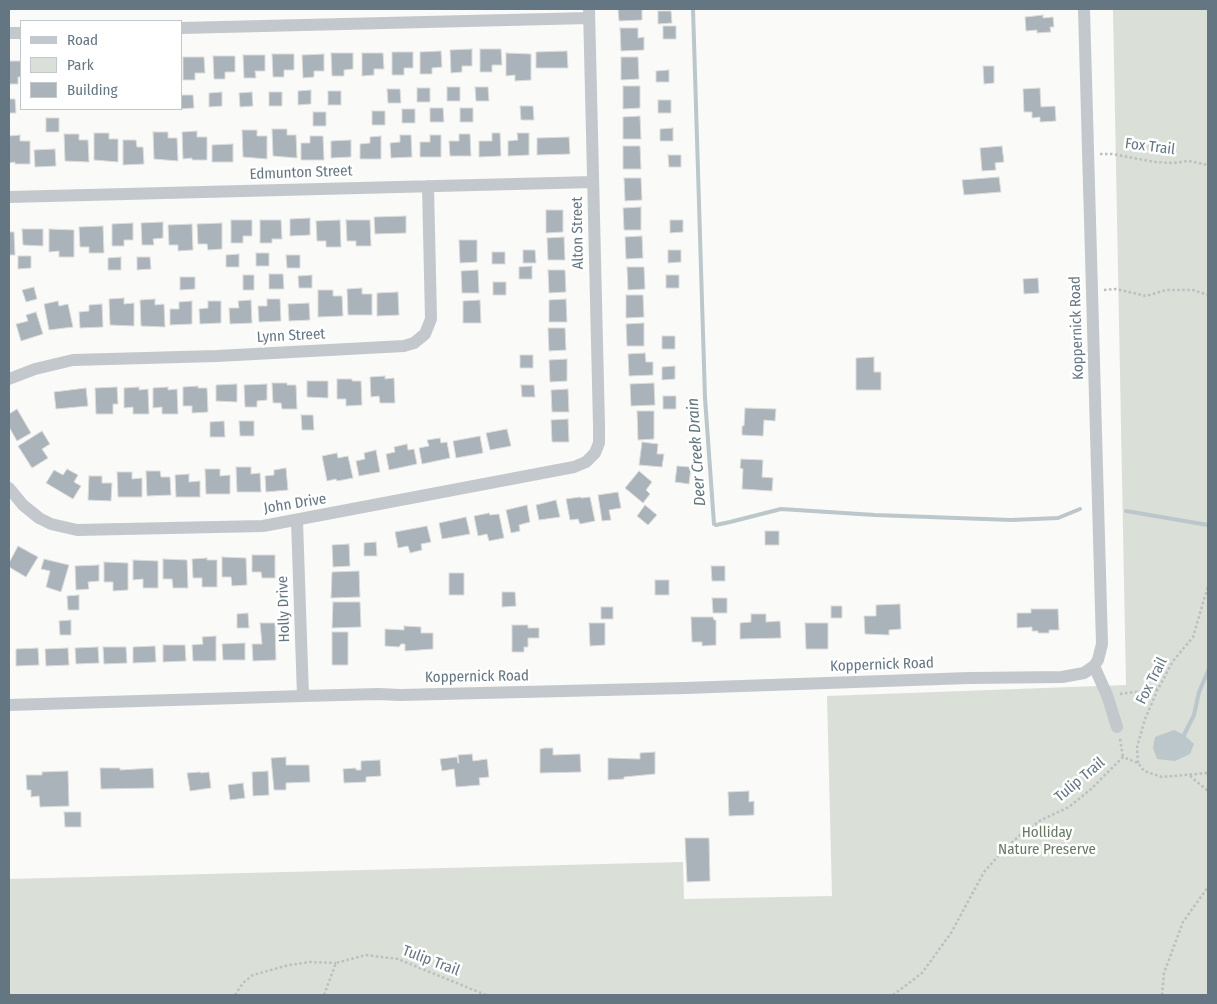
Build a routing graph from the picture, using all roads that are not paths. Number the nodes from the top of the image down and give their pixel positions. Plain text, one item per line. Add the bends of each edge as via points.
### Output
1 (1084, 9) edge
2 (589, 13) edge
3 (182, 28) edge
4 (593, 182) junction
5 (428, 186) junction
6 (9, 197) edge
7 (9, 379) edge
8 (593, 456) joint
9 (9, 488) edge
10 (297, 521) junction
11 (1094, 666) junction
12 (303, 696) junction
13 (9, 705) edge
14 (1117, 727) road end

1 - 11 street, Koppernick Road via 1102,644
2 - 3 street
2 - 4 street, Alton Street
4 - 5 street, Edmunton Street
4 - 8 street, Alton Street via 599,425
5 - 6 street, Edmunton Street
5 - 7 street, Lynn Street via 432,319 425,334 414,343 254,354 74,360 43,366
8 - 10 street, John Drive via 574,468
9 - 10 street, John Drive via 23,506 39,518 77,530 264,526
10 - 12 street, Holly Drive
11 - 12 street, Koppernick Road via 1078,675 1062,677
11 - 14 street
12 - 13 street, Koppernick Road

